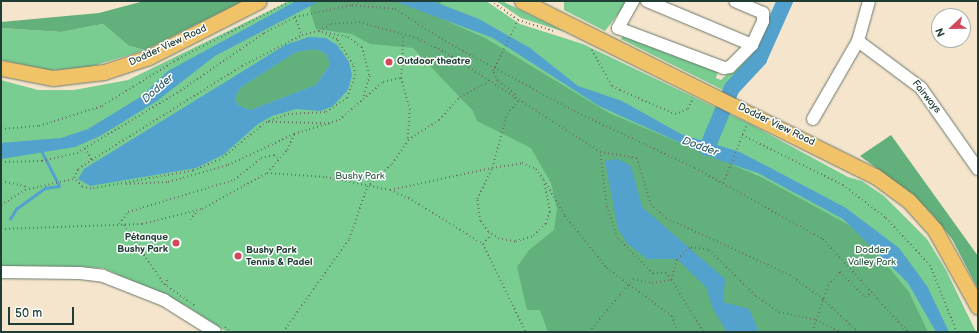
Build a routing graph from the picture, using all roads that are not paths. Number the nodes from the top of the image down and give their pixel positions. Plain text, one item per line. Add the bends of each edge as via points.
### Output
1 (260, 1) edge
2 (522, 1) edge
3 (633, 1) edge
4 (647, 1) edge
5 (735, 1) edge
6 (869, 1) edge
7 (858, 41) junction
8 (752, 45) junction
9 (1, 68) edge
10 (813, 119) dead end
11 (978, 169) edge
12 (1, 272) edge
13 (978, 307) edge
14 (217, 328) edge

1 - 9 main road, Dodder View Road via 149,57 104,72 53,78
2 - 13 main road, Dodder View Road via 852,162 898,192 944,243
3 - 8 street via 618,28 724,68
4 - 8 street
5 - 8 street via 763,13
6 - 7 street
7 - 10 street
7 - 11 street, Fairways via 921,88
12 - 14 street via 80,273 103,276 164,300

